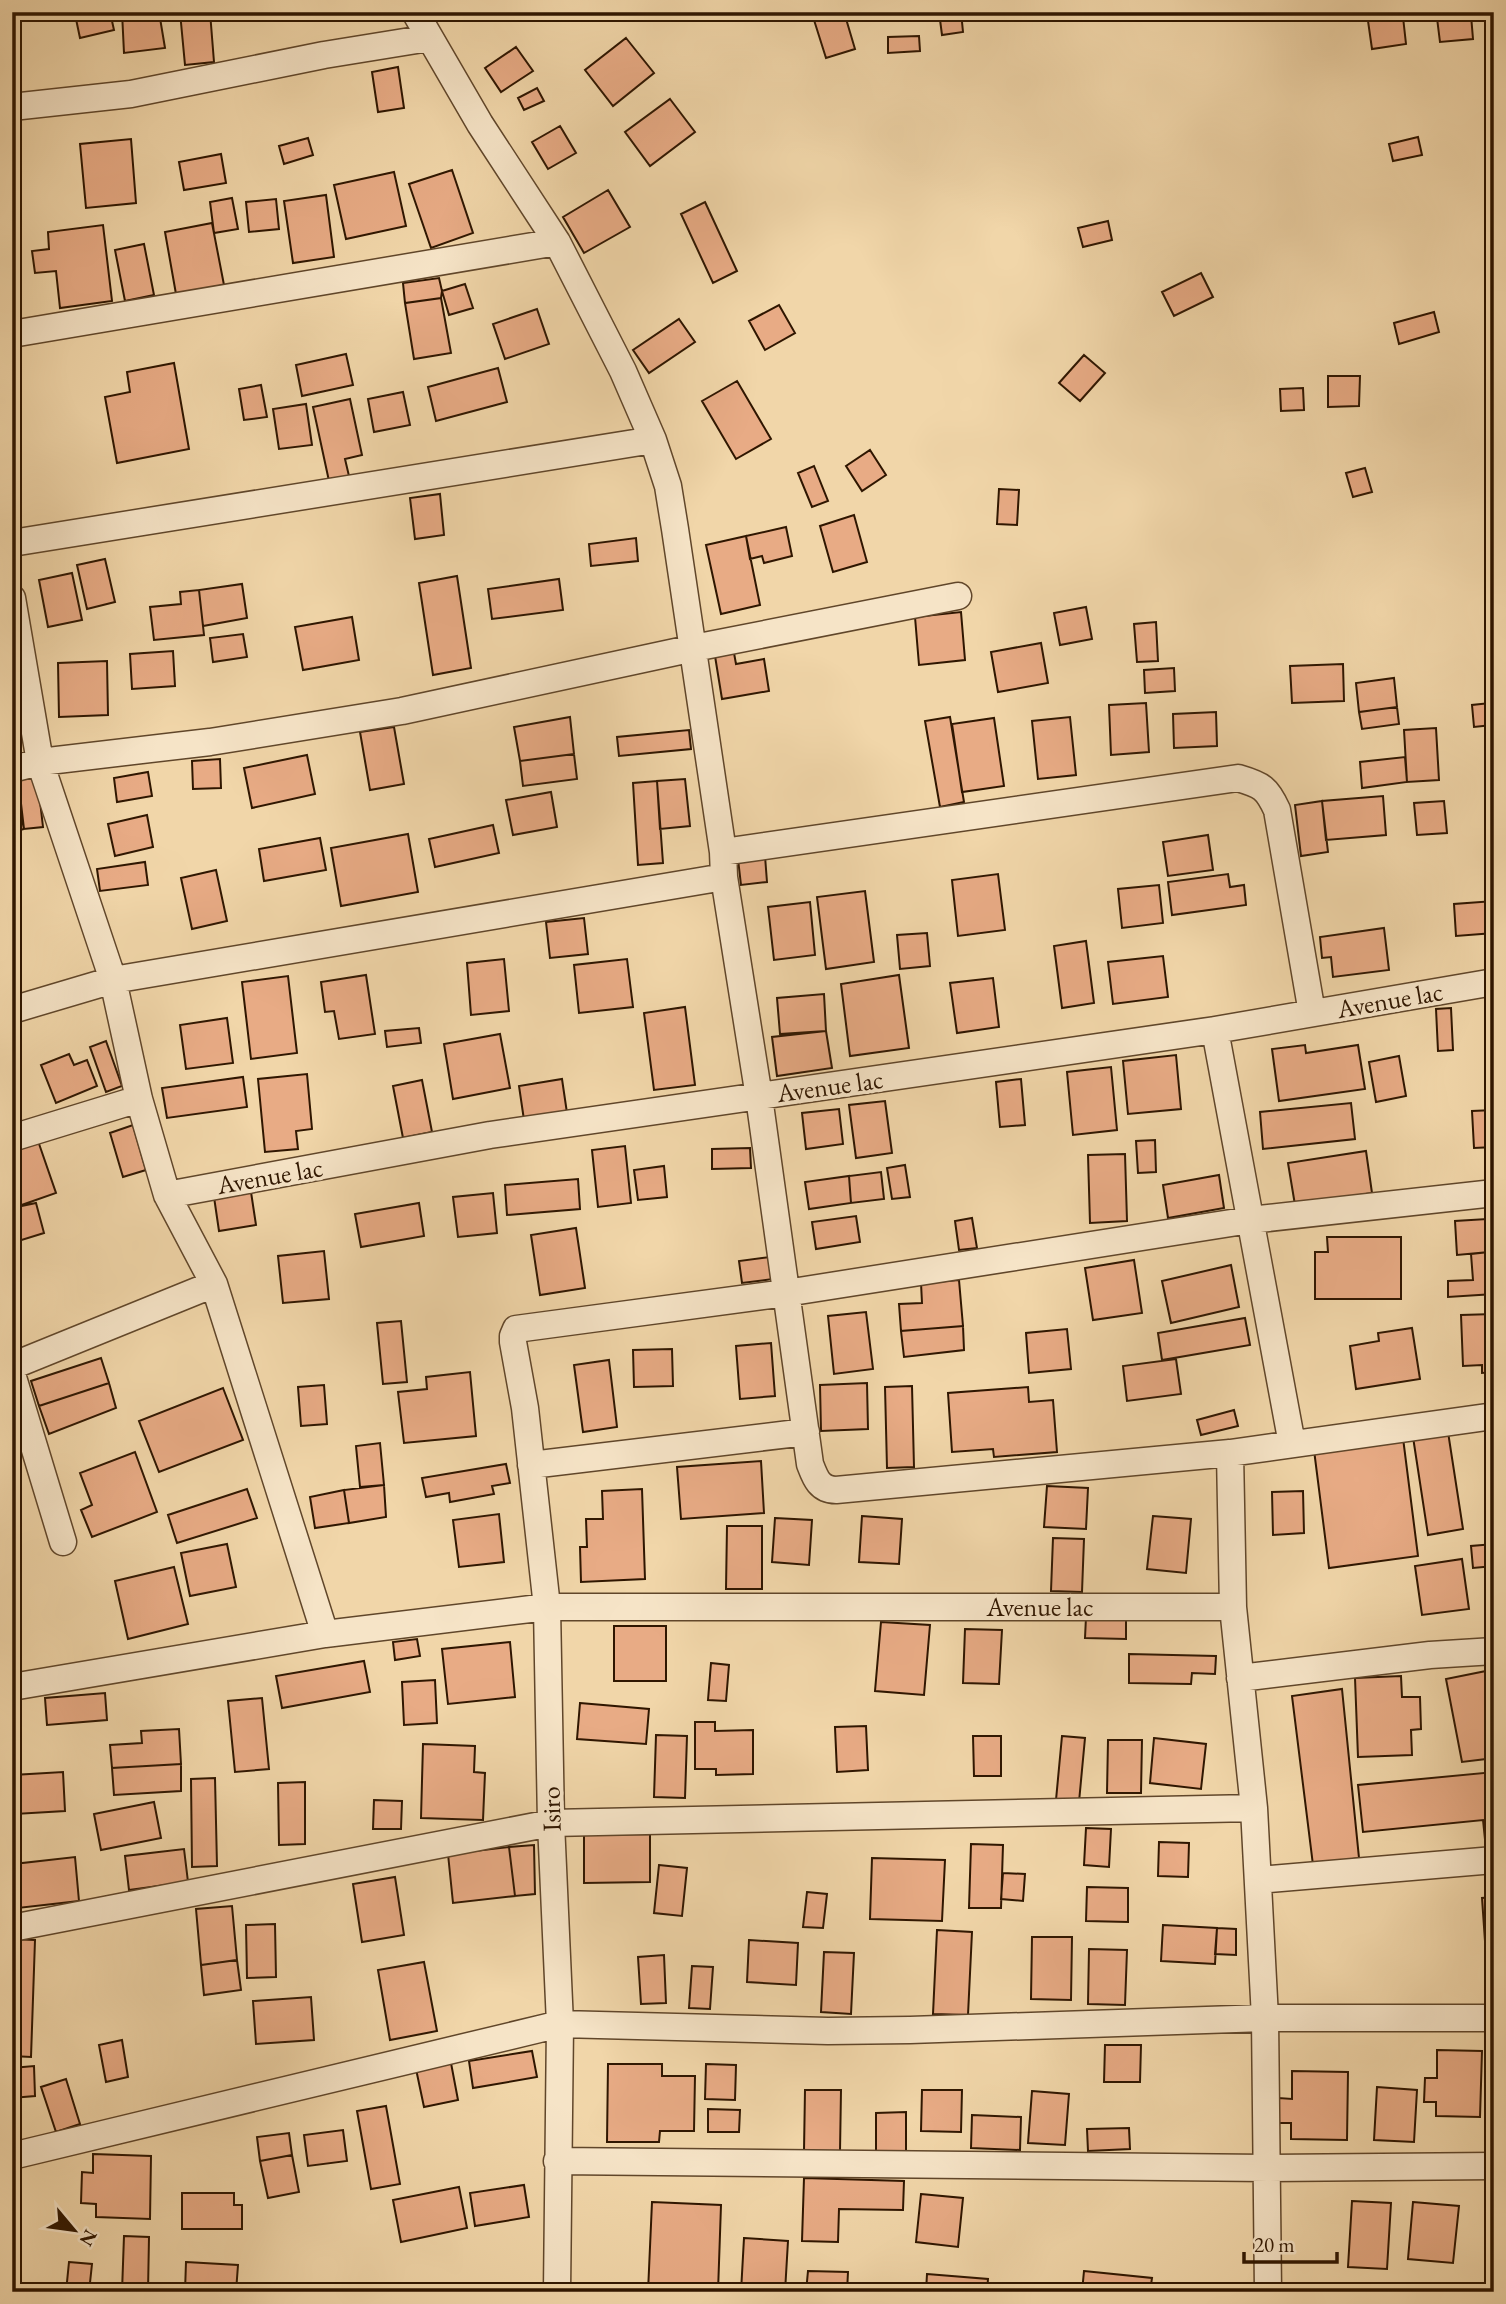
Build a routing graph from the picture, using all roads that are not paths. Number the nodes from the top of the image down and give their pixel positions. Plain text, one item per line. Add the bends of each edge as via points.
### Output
1 (415, 12) edge
2 (429, 38) junction
3 (12, 107) edge
4 (557, 242) junction
5 (12, 334) edge
6 (653, 440) junction
7 (12, 543) edge
8 (958, 596) dead end
9 (12, 598) edge
10 (694, 648) junction
11 (40, 762) junction
12 (12, 769) edge
13 (724, 865) junction
14 (113, 980) junction
15 (1494, 982) edge
16 (12, 1010) edge
17 (1312, 1013) junction
18 (1215, 1030) junction
19 (759, 1097) junction
20 (138, 1099) junction
21 (12, 1138) edge
22 (1494, 1194) edge
23 (167, 1195) junction
24 (1250, 1220) junction
25 (214, 1284) junction
26 (786, 1293) junction
27 (12, 1366) edge
28 (12, 1374) edge
29 (1494, 1416) edge
30 (806, 1432) junction
31 (1292, 1444) junction
32 (1230, 1453) junction
33 (531, 1465) junction
34 (63, 1542) dead end
35 (547, 1607) junction
36 (1233, 1607) junction
37 (325, 1634) junction
38 (1494, 1651) edge
39 (1240, 1678) junction
40 (12, 1687) edge
41 (1254, 1808) junction
42 (551, 1823) junction
43 (1494, 1860) edge
44 (1258, 1880) junction
45 (12, 1928) edge
46 (1265, 2018) junction
47 (1494, 2018) edge
48 (560, 2024) junction
49 (12, 2156) edge
50 (556, 2161) junction
51 (1494, 2166) edge
52 (1267, 2168) junction
53 (556, 2292) edge
54 (1268, 2292) edge

1 - 2 street
2 - 3 street via 131,94
2 - 4 street
4 - 5 street
4 - 6 street
6 - 7 street
6 - 10 street via 668,486
8 - 10 street
9 - 11 street
10 - 11 street via 402,711 209,742
10 - 13 street
11 - 12 street
11 - 14 street
13 - 14 street
13 - 17 street via 1238,778 1268,791 1277,810
13 - 19 street
14 - 16 street
14 - 20 street
15 - 17 street, Avenue lac
17 - 18 street, Avenue lac
18 - 19 street, Avenue lac
18 - 24 street
19 - 23 street, Avenue lac via 490,1136
19 - 26 street
20 - 21 street
20 - 23 street
22 - 24 street
23 - 25 street
24 - 26 street
24 - 31 street
25 - 27 street
25 - 37 street
26 - 30 street
26 - 33 street, Isiro via 516,1329 513,1342
28 - 34 street
29 - 31 street
30 - 32 street via 810,1464 822,1487 830,1490
30 - 33 street
31 - 32 street
32 - 36 street
33 - 35 street, Isiro
35 - 36 street, Avenue lac
35 - 37 street, Avenue lac
35 - 42 street, Isiro
36 - 39 street
37 - 40 street, Avenue lac
38 - 39 street
39 - 41 street
41 - 42 street
41 - 44 street
42 - 45 street
42 - 48 street, Isiro
43 - 44 street
44 - 46 street
46 - 47 street
46 - 48 street via 896,2031
46 - 52 street
48 - 49 street
48 - 50 street, Isiro
50 - 52 street
50 - 53 street, Isiro
51 - 52 street
52 - 54 street

